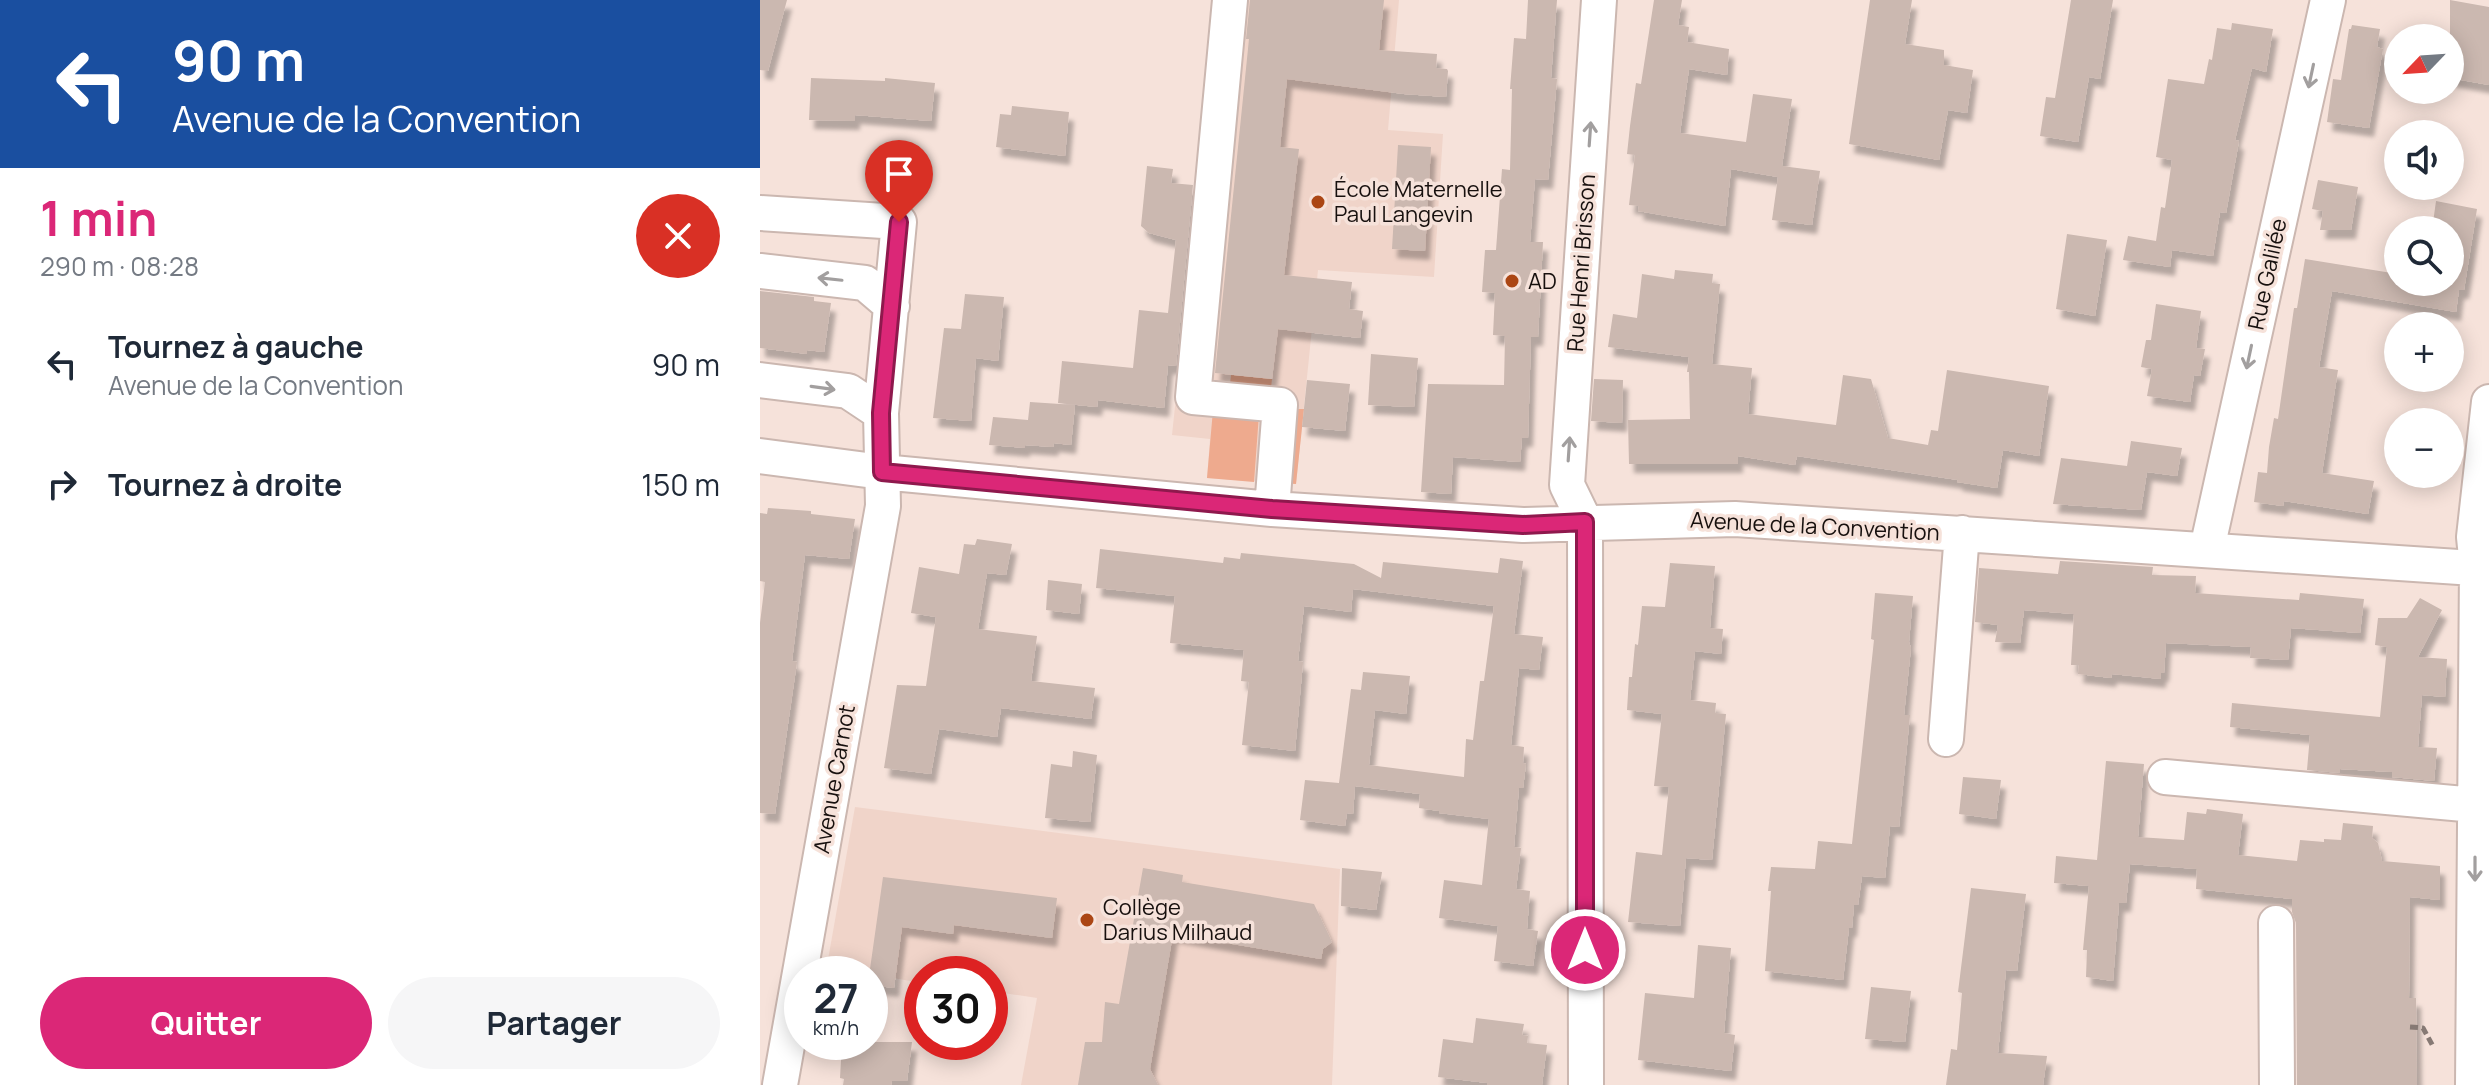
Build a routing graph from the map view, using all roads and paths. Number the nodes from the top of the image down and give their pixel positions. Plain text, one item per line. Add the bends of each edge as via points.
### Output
1 (1230, 0) edge
2 (1599, 0) edge
3 (2328, 0) edge
4 (760, 213) edge
5 (760, 271) edge
6 (892, 306) junction
7 (760, 380) edge
8 (2489, 402) edge
9 (881, 413) junction
10 (760, 456) edge
11 (2486, 465) edge
12 (882, 472) junction
13 (1272, 509) junction
14 (1585, 522) junction
15 (1962, 533) junction
16 (2207, 549) junction
17 (2483, 568) edge
18 (1946, 739) dead end
19 (2165, 777) dead end
20 (2475, 805) junction
21 (2276, 923) dead end
22 (2482, 992) edge
23 (2410, 1027) dead end
24 (2434, 1048) dead end
25 (780, 1085) edge
26 (1586, 1085) edge
27 (2277, 1085) edge
28 (2473, 1085) edge

1 - 13 street via 1193,397 1280,405
14 -> 2 street, Rue Henri Brisson via 1567,485
3 -> 16 street, Rue Galilée
4 - 6 street, Avenue Carnot via 899,222
6 -> 5 street via 865,283
6 - 9 street, Avenue Carnot
7 -> 9 street via 848,391
8 - 11 street
9 - 12 street, Avenue Carnot
10 - 12 street, Avenue de la Convention
11 - 17 street via 2474,537
12 - 13 street, Avenue de la Convention
12 - 25 street, Avenue Carnot via 883,506
13 - 14 street, Avenue de la Convention via 1523,525
14 - 15 street, Avenue de la Convention via 1735,519
14 - 26 street
15 - 16 street, Avenue de la Convention
15 - 18 street
16 - 17 street, Avenue de la Convention
17 - 20 street
19 - 20 street
20 -> 22 street
21 - 27 street
22 - 28 street
23 - 24 path via 2423,1028

